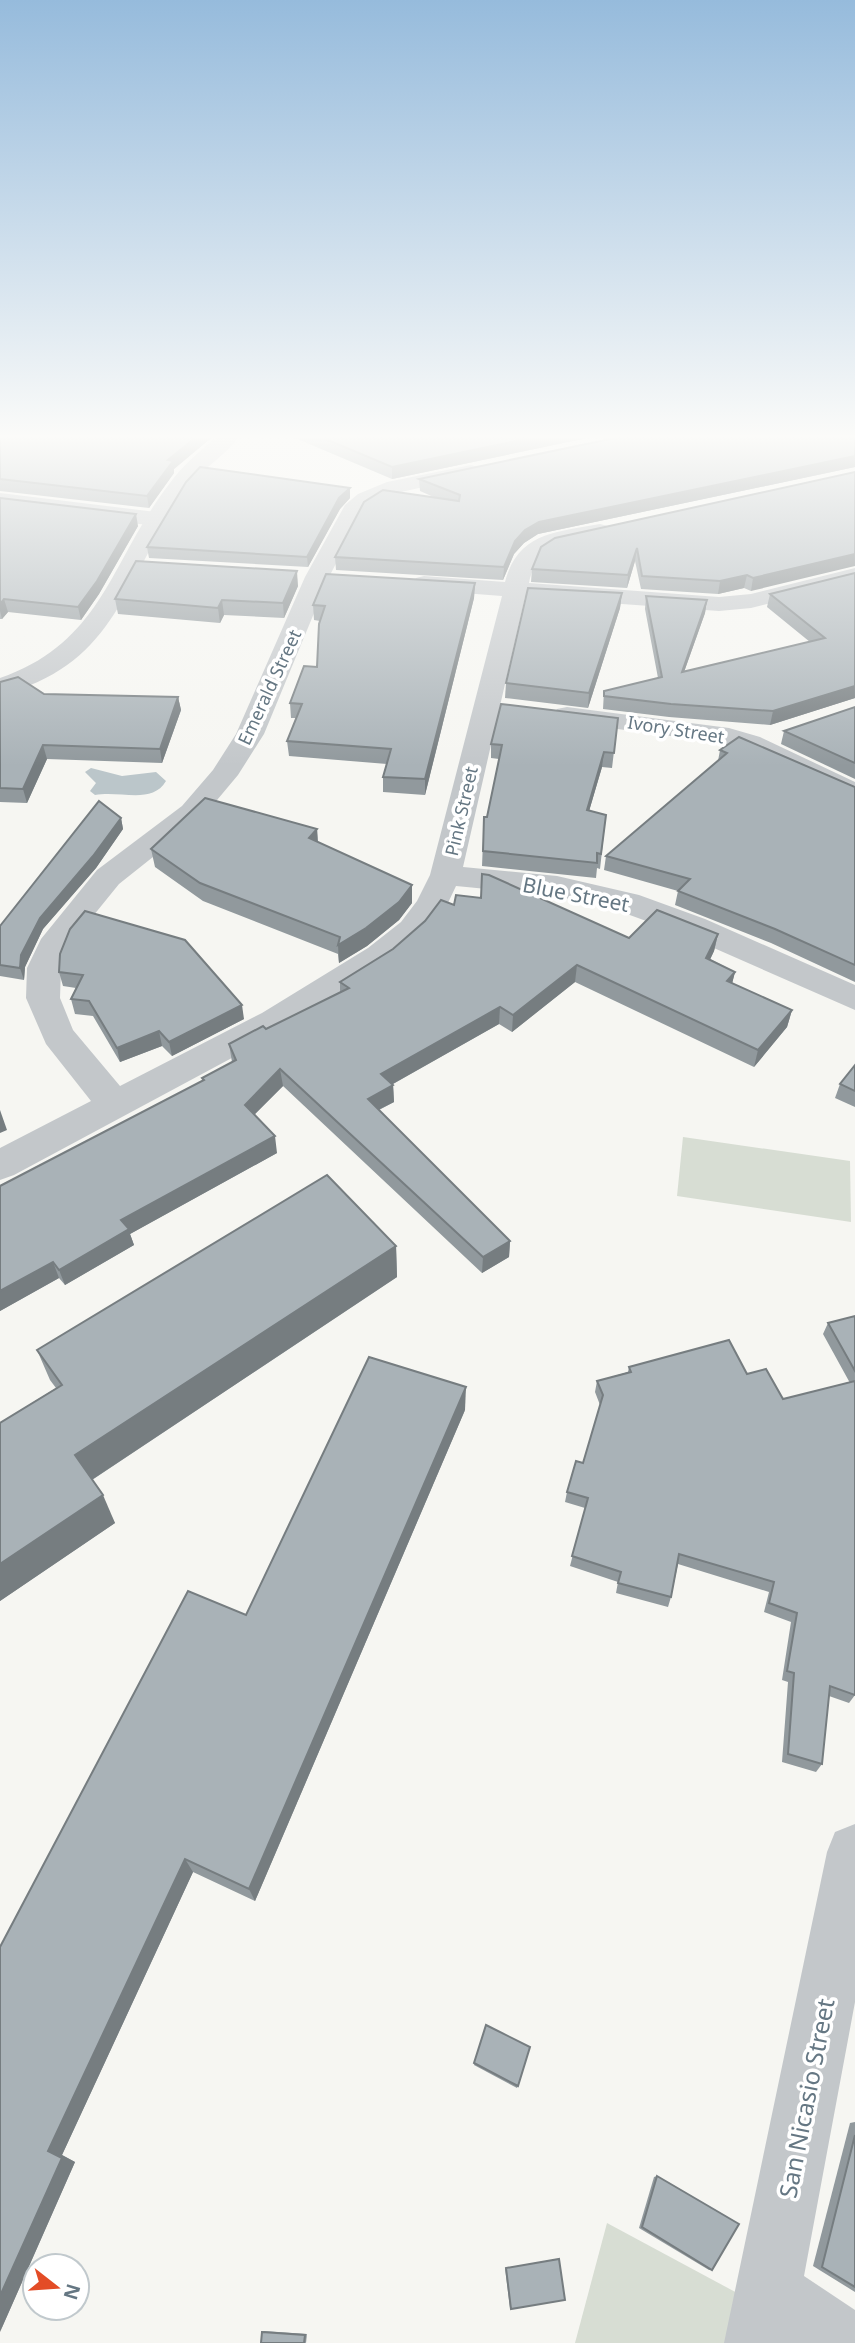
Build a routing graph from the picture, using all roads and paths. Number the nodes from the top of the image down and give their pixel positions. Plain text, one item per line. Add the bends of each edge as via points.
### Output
1 (140, 547) edge
2 (340, 547) edge
3 (534, 547) edge
4 (130, 566) junction
5 (156, 567) edge
6 (855, 575) edge
7 (289, 576) edge
8 (330, 578) junction
9 (396, 582) edge
10 (516, 589) junction
11 (0, 687) edge
12 (512, 709) junction
13 (790, 730) edge
14 (751, 743) junction
15 (855, 793) edge
16 (446, 875) junction
17 (855, 998) edge
18 (114, 1105) junction
19 (0, 1165) edge
20 (855, 1852) edge
21 (763, 2317) edge
22 (845, 2343) edge

1 - 4 street
2 - 8 street, Emerald Street
3 - 10 street, Pink Street via 526,554
4 - 5 street
4 - 11 street via 95,623 70,651 52,665
6 - 10 street via 736,603
7 - 8 street
8 - 18 street, Emerald Street via 224,775 192,812 108,877 57,939 44,968 43,998 58,1035
9 - 10 street
10 - 12 street, Pink Street
12 - 14 street, Ivory Street via 684,728
12 - 16 street, Pink Street
13 - 14 street
14 - 15 street, Ivory Street
16 - 17 street, Blue Street via 590,892 631,903
16 - 18 street, Pink Street via 412,929 380,956 274,1021
18 - 19 street, Pink Street
20 - 21 street, San Nicasio Street
21 - 22 street

